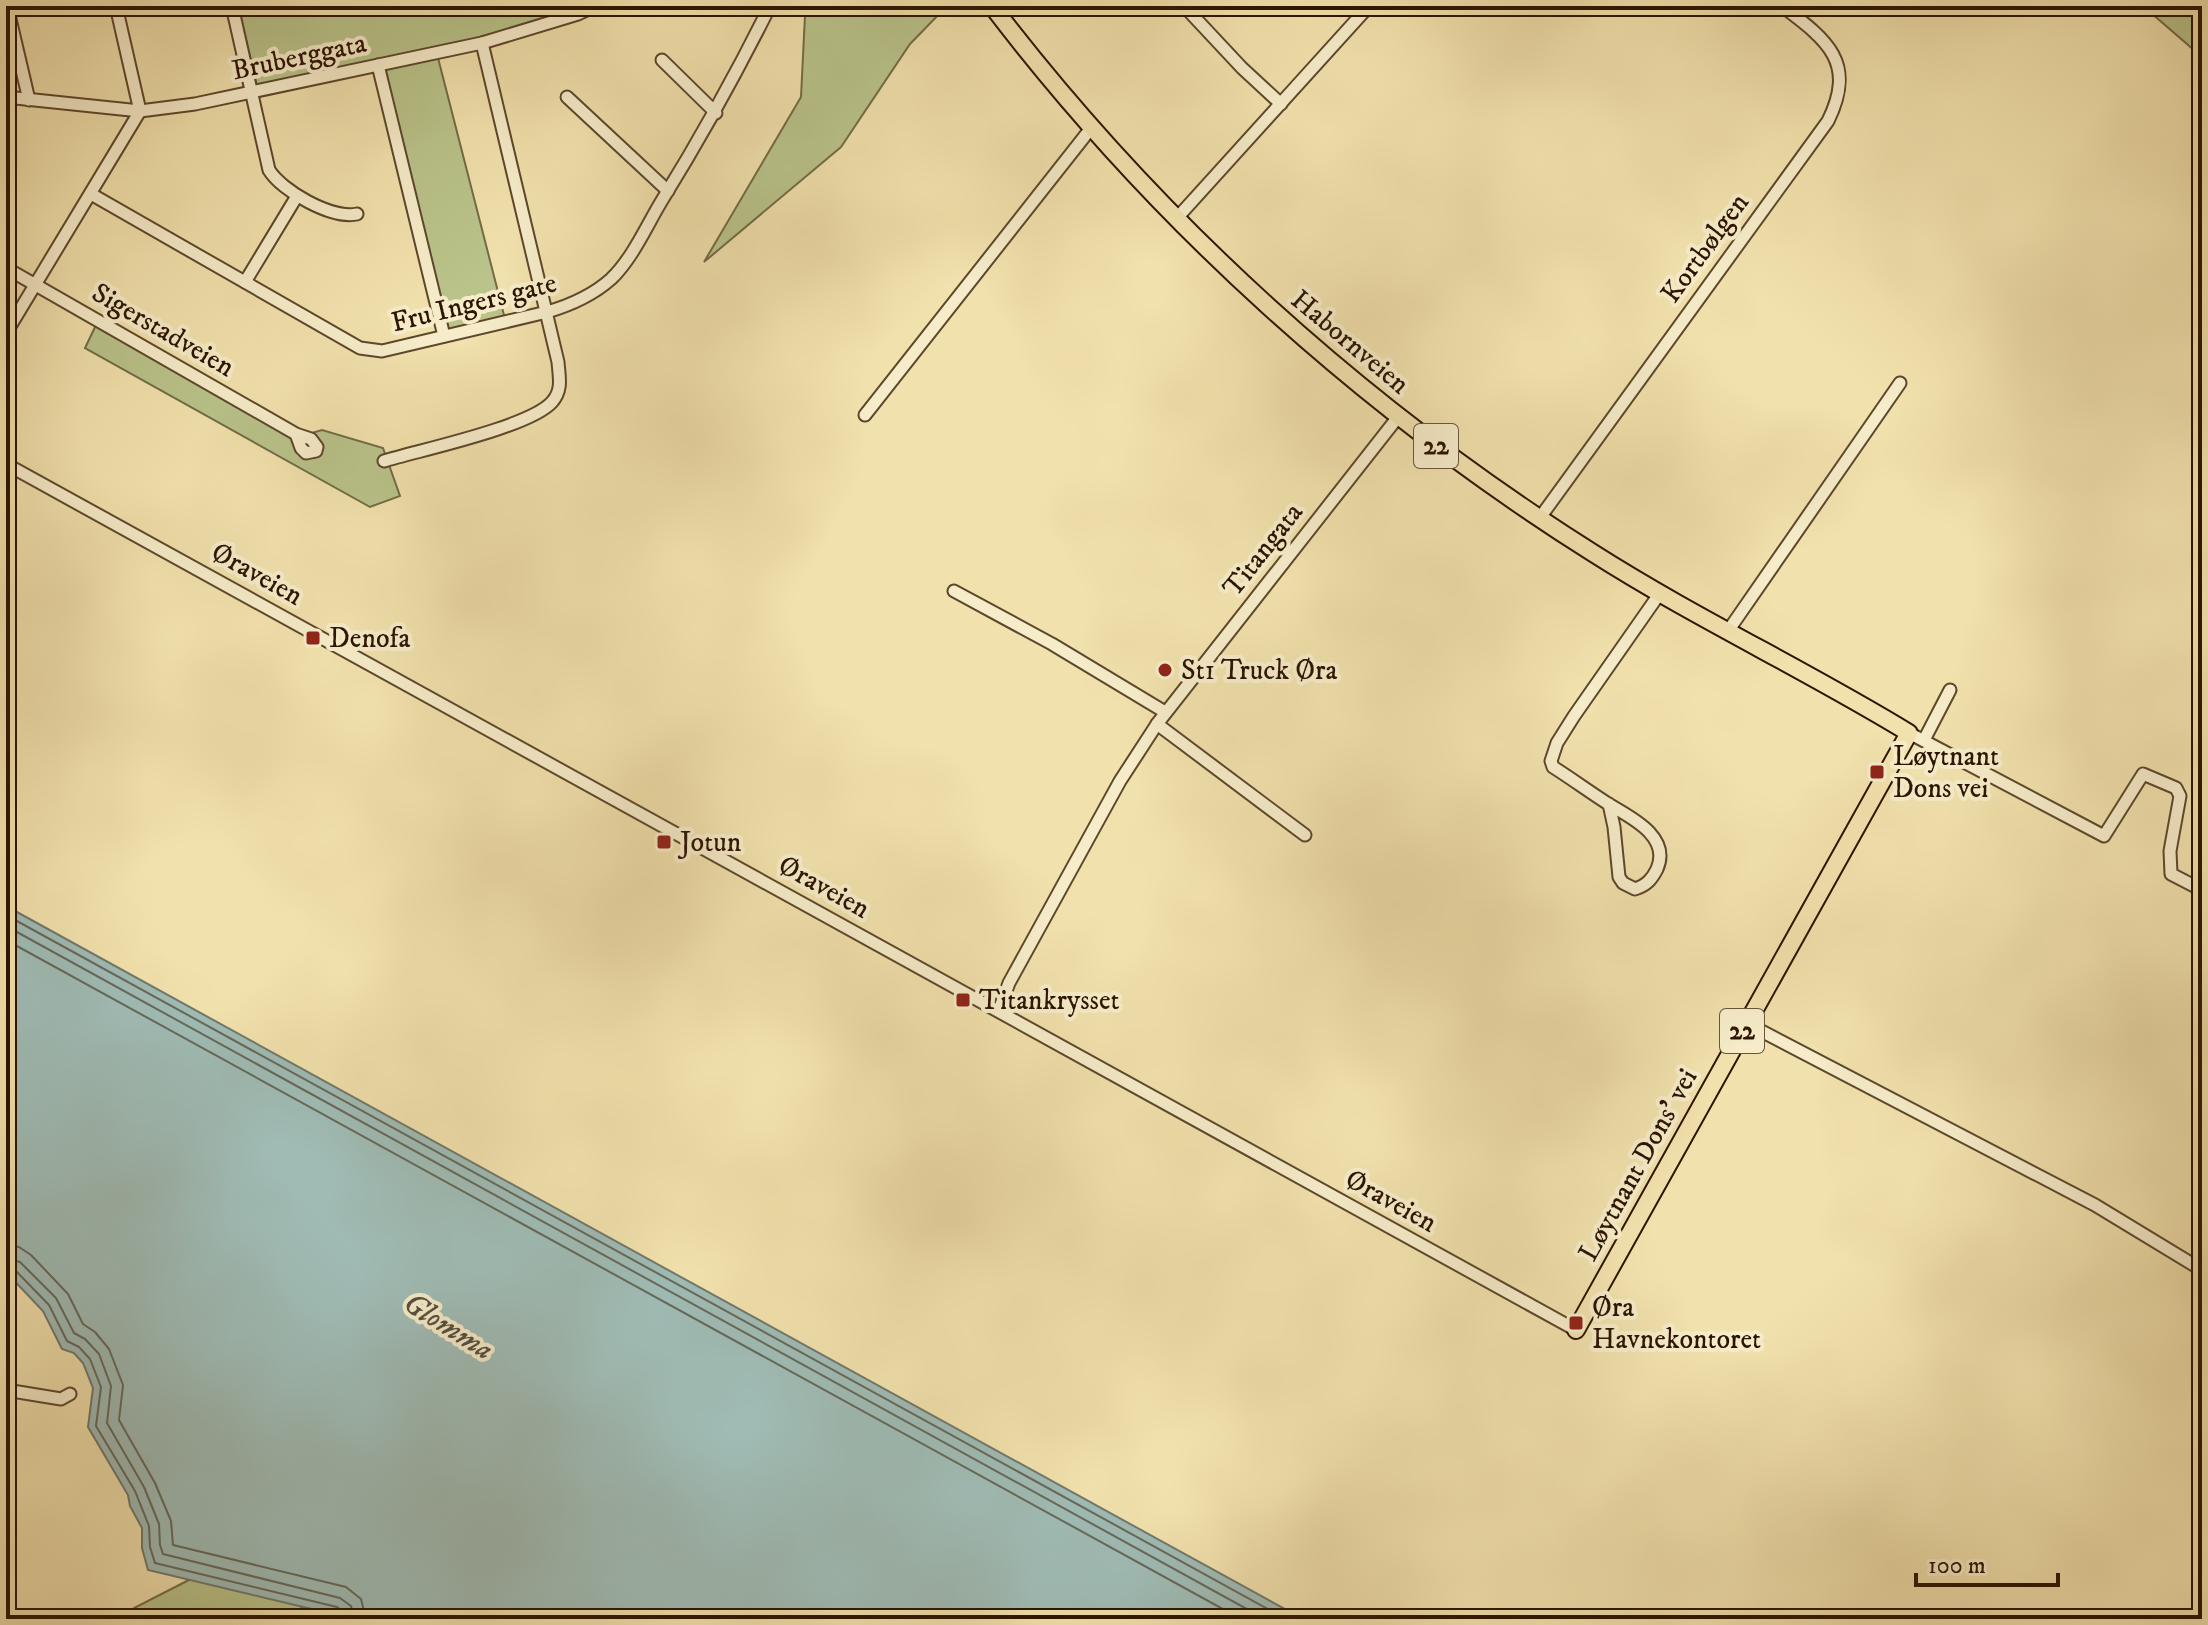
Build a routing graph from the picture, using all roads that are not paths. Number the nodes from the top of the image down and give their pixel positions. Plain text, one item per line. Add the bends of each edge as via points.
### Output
1 (7, 6) edge
2 (116, 6) edge
3 (232, 6) edge
4 (595, 6) edge
5 (992, 6) edge
6 (1184, 6) edge
7 (1369, 6) edge
8 (1782, 6) edge
9 (768, 10) dead end
10 (482, 43) junction
11 (662, 60) dead end
12 (378, 65) junction
13 (252, 92) junction
14 (6, 97) edge
15 (567, 97) dead end
16 (29, 100) junction
17 (1281, 104) junction
18 (140, 111) junction
19 (716, 113) junction
20 (1092, 127) junction
21 (668, 191) junction
22 (91, 194) junction
23 (297, 196) junction
24 (357, 214) dead end
25 (1177, 218) junction
26 (6, 268) edge
27 (245, 282) junction
28 (36, 284) junction
29 (547, 312) junction
30 (6, 333) edge
31 (444, 336) junction
32 (1900, 383) dead end
33 (865, 415) dead end
34 (1398, 417) junction
35 (296, 434) dead end
36 (384, 461) dead end
37 (6, 464) edge
38 (1539, 519) junction
39 (954, 591) dead end
40 (1660, 593) junction
41 (1728, 631) junction
42 (1950, 690) dead end
43 (1165, 712) junction
44 (1157, 724) junction
45 (1916, 736) junction
46 (1609, 804) junction
47 (1305, 835) dead end
48 (2202, 890) edge
49 (999, 1010) junction
50 (1746, 1023) junction
51 (2202, 1270) edge
52 (1576, 1330) joint
53 (6, 1390) edge
54 (70, 1394) dead end
55 (6, 1544) edge
56 (6, 1564) edge

1 - 16 street
2 - 18 street
3 - 13 street
4 - 10 street, Bruberggata
5 - 20 highway, Habornveien / 22
6 - 17 street
7 - 17 street
8 - 38 street, Kortbølgen via 1817,33 1837,63 1841,87 1828,121
9 - 19 street, Fru Ingers gate
10 - 12 street, Bruberggata
10 - 29 street
11 - 19 street
12 - 13 street, Bruberggata
12 - 31 street
13 - 18 street, Bruberggata
13 - 23 street via 269,170
14 - 16 street, Bruberggata
15 - 21 street
16 - 18 street, Bruberggata
17 - 25 street
18 - 22 street
19 - 21 street, Fru Ingers gate
20 - 25 highway, Habornveien / 22
20 - 33 street
21 - 29 street, Fru Ingers gate via 614,276 596,292
22 - 27 street, Fru Ingers gate
22 - 28 street
23 - 24 street via 329,212
23 - 27 street
25 - 34 highway, Habornveien / 22 via 1229,271
26 - 28 street, Sigerstadveien
27 - 31 street, Fru Ingers gate via 360,348 382,351
28 - 30 street
28 - 35 street, Sigerstadveien
29 - 31 street, Fru Ingers gate
29 - 36 street via 560,388 553,402 536,415
32 - 41 street
34 - 38 highway, Habornveien / 22
34 - 43 street, Titangata
37 - 49 street, Øraveien
38 - 40 highway, Habornveien / 22
39 - 43 street
40 - 41 highway, Habornveien / 22
40 - 46 street via 1567,726 1551,758 1553,767
41 - 45 highway, Habornveien / 22
42 - 45 street
43 - 44 street, Titangata
44 - 47 street
44 - 49 street, Titangata via 1094,827
45 - 48 street via 2104,836 2143,774 2176,788 2180,796 2171,874
45 - 50 highway, Løytnant Dons' vei / 22
46 - 46 street via 1644,827 1661,853 1650,882 1641,887 1635,889 1619,877
49 - 52 street, Øraveien
50 - 51 street via 2087,1201
50 - 52 highway, Løytnant Dons' vei / 22
53 - 54 street via 61,1399
55 - 56 street

